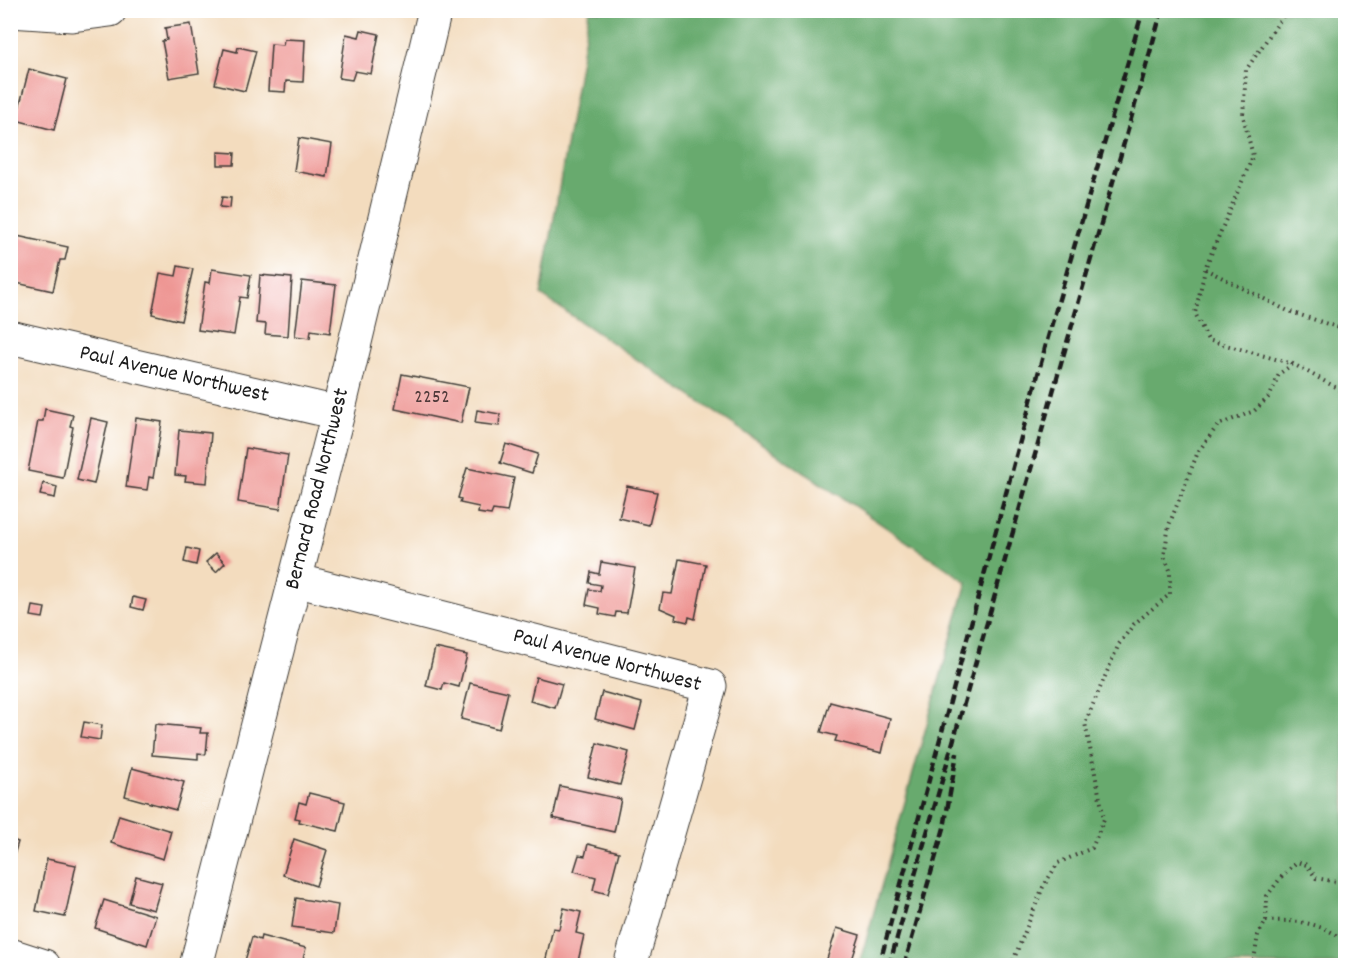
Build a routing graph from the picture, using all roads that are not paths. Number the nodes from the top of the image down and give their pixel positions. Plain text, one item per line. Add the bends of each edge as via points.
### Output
1 (110, 10) edge
2 (435, 10) edge
3 (10, 11) edge
4 (10, 337) edge
5 (338, 413) junction
6 (295, 580) junction
7 (10, 955) edge
8 (44, 966) edge
9 (196, 966) edge
10 (630, 966) edge

1 - 3 street via 72,15
2 - 5 street, Bernard Road Northwest
4 - 5 street, Paul Avenue Northwest
5 - 6 street, Bernard Road Northwest
6 - 9 street, Bernard Road Northwest
6 - 10 street, Paul Avenue Northwest via 710,686
7 - 8 street

